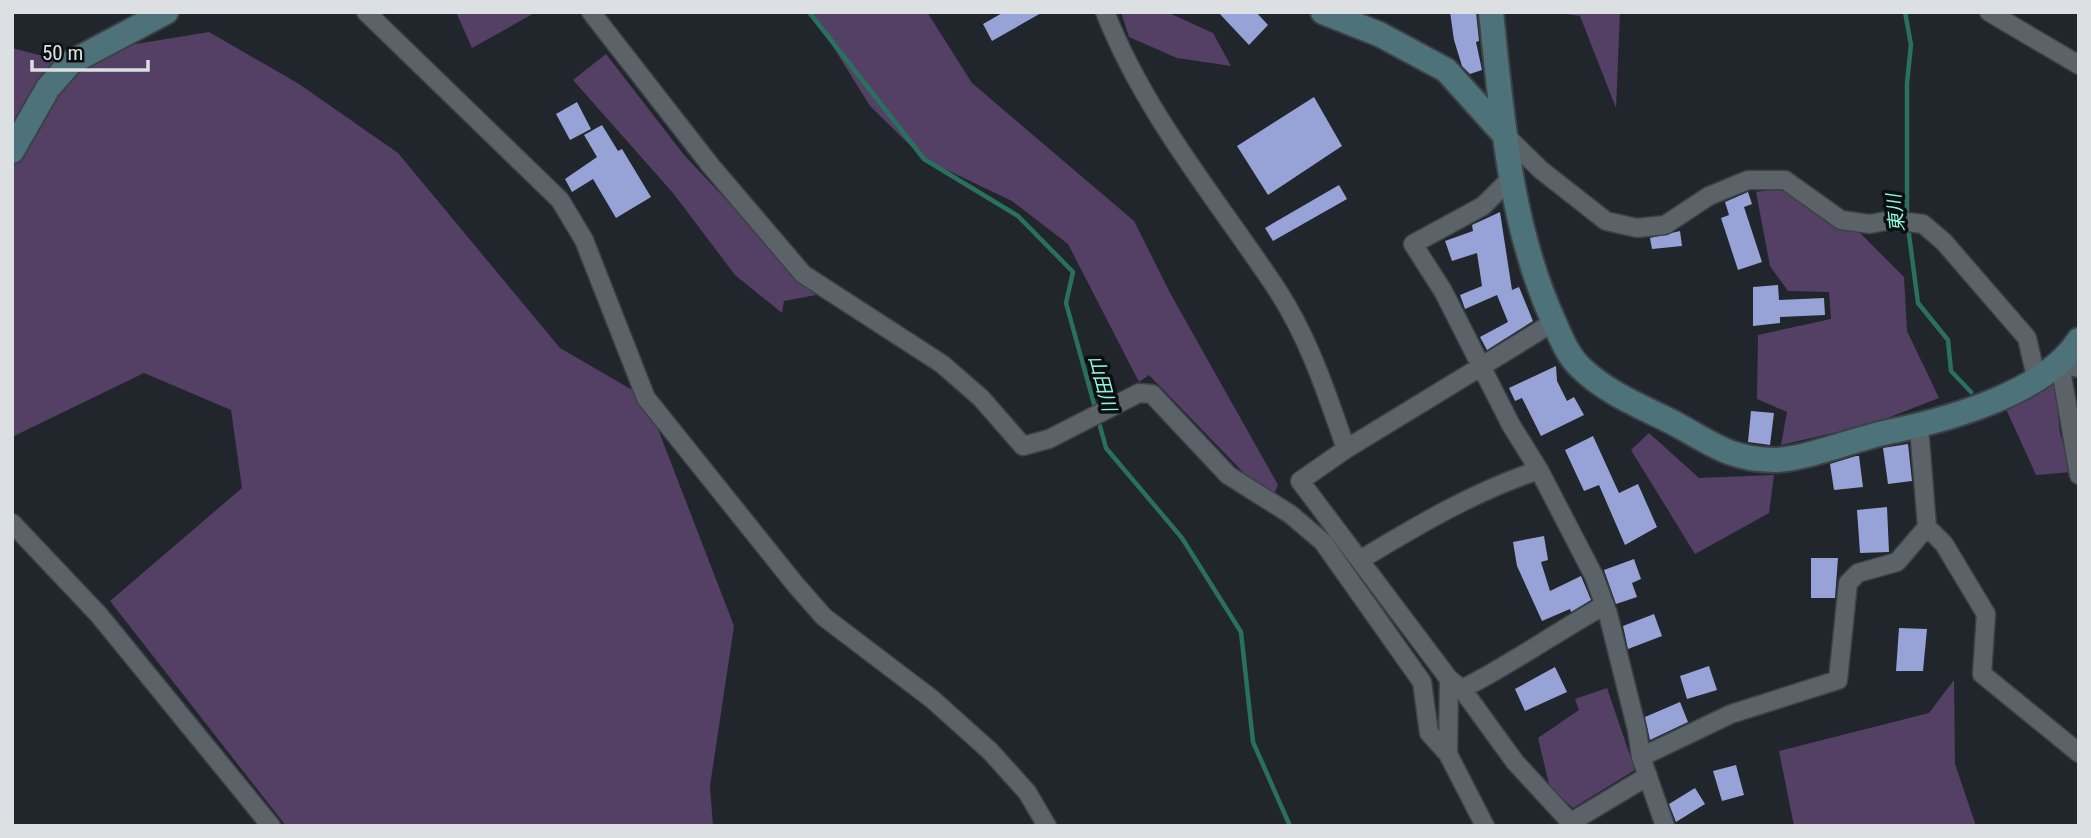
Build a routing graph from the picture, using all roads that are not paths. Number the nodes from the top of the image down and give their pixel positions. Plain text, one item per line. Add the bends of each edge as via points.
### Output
1 (166, 12) edge
2 (366, 12) edge
3 (591, 12) edge
4 (1105, 12) edge
5 (1323, 12) edge
6 (1491, 12) edge
7 (1989, 12) edge
8 (2079, 65) edge
9 (1503, 133) junction
10 (12, 151) edge
11 (1513, 176) junction
12 (1554, 322) junction
13 (2079, 340) edge
14 (1480, 365) junction
15 (2069, 366) edge
16 (2037, 382) junction
17 (1919, 427) junction
18 (1346, 449) junction
19 (1539, 470) junction
20 (2079, 475) edge
21 (12, 523) edge
22 (1927, 527) junction
23 (1360, 560) junction
24 (1605, 605) junction
25 (1456, 684) junction
26 (1448, 754) junction
27 (2079, 754) edge
28 (1641, 757) junction
29 (1647, 776) junction
30 (1572, 825) edge
31 (271, 826) edge
32 (1047, 826) edge
33 (1485, 826) edge
34 (1665, 826) edge

1 - 10 street via 70,63 48,88
2 - 32 street via 560,200 584,240 646,398 795,584 824,617 932,699 990,751 1027,792
3 - 26 street via 711,166 803,274 942,364 981,398 1023,446 1049,439 1139,393 1152,394 1228,475 1290,514 1323,542 1422,682 1429,733
4 - 18 street via 1116,40 1186,163 1278,290 1314,357
5 - 9 street via 1379,34 1446,70
6 - 9 street
7 - 8 street
9 - 11 street
9 - 16 street via 1606,221 1637,228 1665,225 1709,196 1748,180 1785,180 1841,220 1923,224 2027,338
11 - 12 street via 1524,239
11 - 14 street via 1483,206 1413,244
12 - 14 street
12 - 17 street via 1579,366 1604,387 1737,457 1777,460
13 - 15 street
14 - 18 street
14 - 19 street
15 - 16 street
15 - 20 street
16 - 17 street
17 - 22 street
18 - 23 street via 1300,481
19 - 23 street via 1499,483
19 - 24 street
21 - 31 street via 99,615
22 - 27 street via 1944,544 1986,614 1982,674
22 - 28 street via 1897,562 1858,573 1848,583 1838,680 1731,714
23 - 25 street
24 - 25 street via 1549,636 1508,666
24 - 28 street
25 - 26 street
25 - 30 street via 1515,762
26 - 33 street
28 - 29 street
29 - 30 street
29 - 34 street

